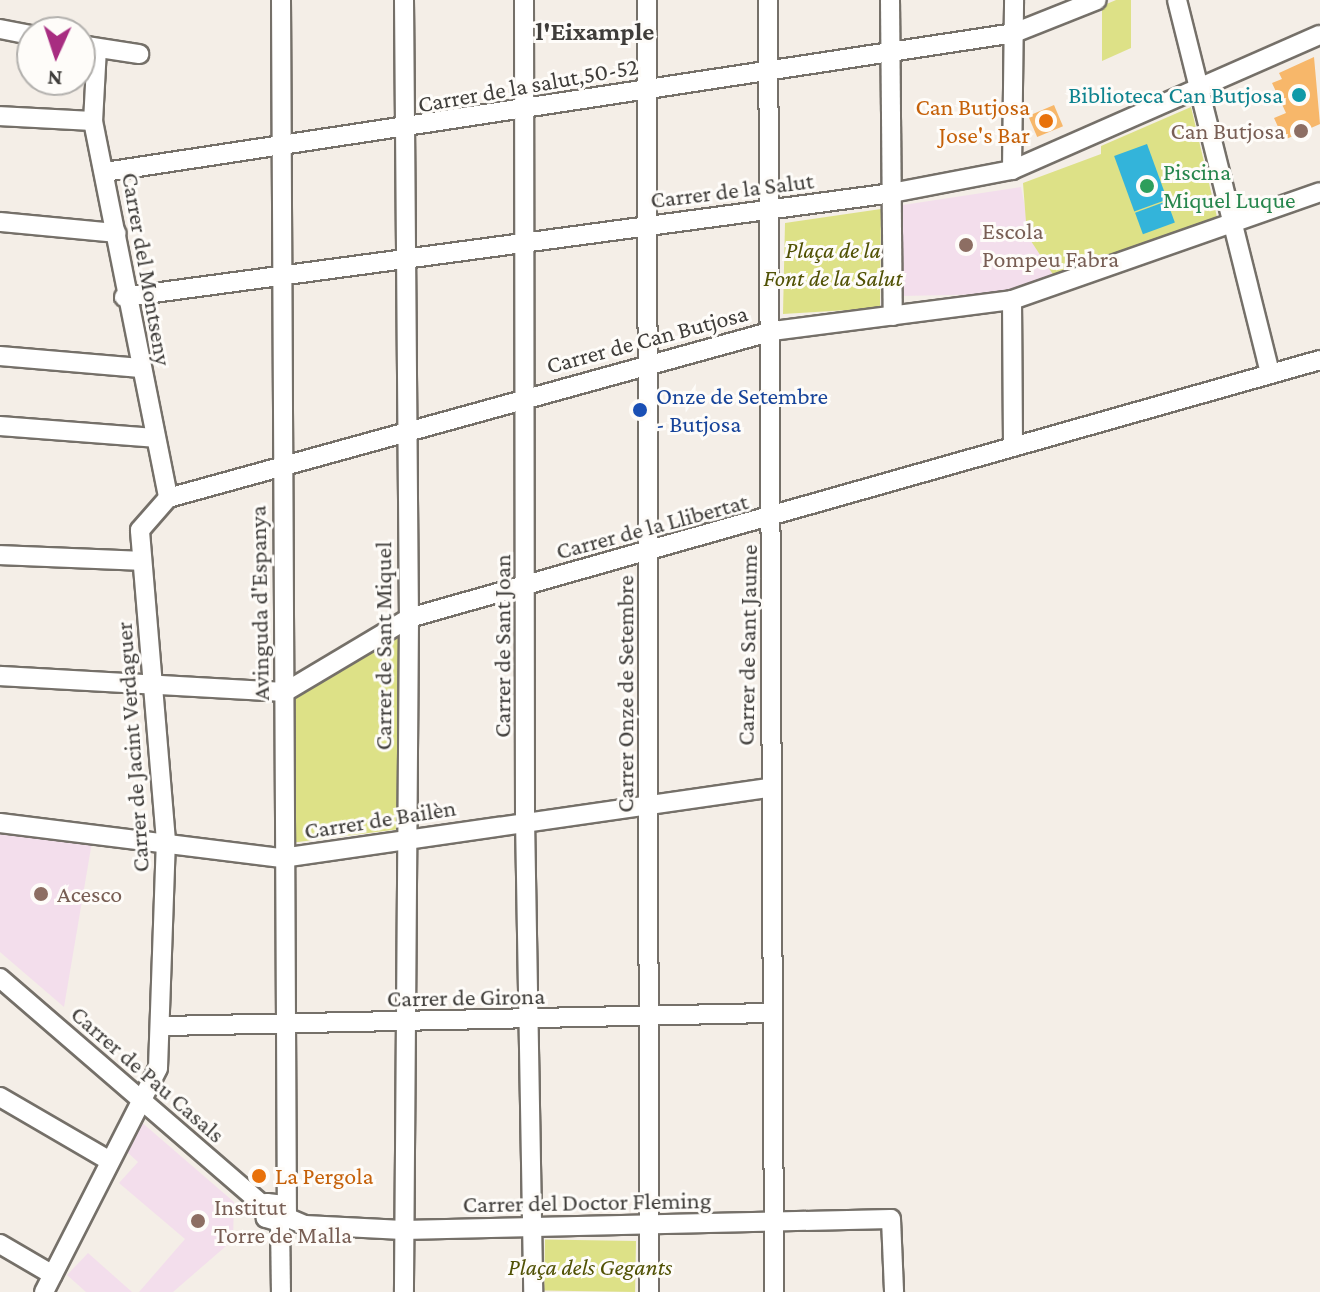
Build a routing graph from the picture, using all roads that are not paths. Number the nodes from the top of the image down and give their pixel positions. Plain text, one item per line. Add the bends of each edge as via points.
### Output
1 (281, 0) edge
2 (404, 0) edge
3 (524, 0) edge
4 (647, 0) edge
5 (768, 0) edge
6 (890, 0) edge
7 (1014, 0) edge
8 (1097, 0) edge
9 (1177, 0) edge
10 (1014, 33) junction
11 (1320, 35) edge
12 (96, 47) edge
13 (891, 49) junction
14 (139, 54) dead end
15 (768, 70) junction
16 (648, 88) junction
17 (1199, 89) junction
18 (91, 96) edge
19 (525, 107) junction
20 (0, 116) edge
21 (93, 121) junction
22 (406, 130) junction
23 (282, 150) junction
24 (1012, 170) junction
25 (105, 172) junction
26 (1320, 192) edge
27 (892, 193) junction
28 (772, 209) junction
29 (0, 222) edge
30 (1232, 222) junction
31 (649, 224) junction
32 (116, 233) junction
33 (522, 243) junction
34 (404, 261) junction
35 (283, 275) junction
36 (124, 297) junction
37 (1012, 300) junction
38 (893, 316) junction
39 (773, 331) junction
40 (0, 356) edge
41 (1320, 360) edge
42 (649, 361) junction
43 (140, 368) junction
44 (1270, 374) junction
45 (527, 397) junction
46 (0, 426) edge
47 (405, 436) junction
48 (155, 438) junction
49 (1013, 447) junction
50 (282, 471) junction
51 (168, 498) junction
52 (774, 519) junction
53 (650, 549) junction
54 (0, 555) edge
55 (142, 561) junction
56 (526, 583) junction
57 (409, 618) junction
58 (0, 676) edge
59 (152, 682) junction
60 (285, 692) junction
61 (767, 788) junction
62 (648, 804) junction
63 (525, 819) junction
64 (0, 823) edge
65 (405, 840) junction
66 (166, 841) junction
67 (282, 858) junction
68 (0, 978) edge
69 (770, 1013) junction
70 (648, 1018) junction
71 (529, 1019) junction
72 (285, 1021) junction
73 (407, 1024) junction
74 (164, 1026) junction
75 (0, 1097) edge
76 (144, 1102) junction
77 (110, 1161) junction
78 (283, 1215) junction
79 (774, 1222) junction
80 (649, 1224) junction
81 (533, 1226) junction
82 (403, 1230) junction
83 (0, 1244) edge
84 (53, 1275) junction
85 (44, 1292) edge
86 (281, 1292) edge
87 (404, 1292) edge
88 (533, 1292) edge
89 (649, 1292) edge
90 (774, 1292) edge
91 (894, 1292) edge

1 - 23 street, Avinguda d'Espanya
2 - 22 street, Carrer de Sant Miquel
3 - 19 street, Carrer de Sant Joan
4 - 16 street, Carrer Onze de Setembre
5 - 15 street, Carrer de Sant Jaume
6 - 13 street
7 - 10 street
8 - 10 street, Carrer de la salut,50-52
9 - 17 street
10 - 13 street, Carrer de la salut,50-52
10 - 24 street
11 - 17 street, Carrer de la Salut
12 - 14 street
13 - 15 street, Carrer de la salut,50-52
13 - 27 street
15 - 16 street, Carrer de la salut,50-52
15 - 28 street, Carrer de Sant Jaume
16 - 19 street, Carrer de la salut,50-52
16 - 31 street, Carrer Onze de Setembre
17 - 24 street, Carrer de la Salut
17 - 30 street
18 - 21 street, Carrer del Montseny
19 - 22 street, Carrer de la salut,50-52
19 - 33 street, Carrer de Sant Joan
20 - 21 street
21 - 25 street, Carrer del Montseny
22 - 23 street, Carrer de la salut,50-52
22 - 34 street, Carrer de Sant Miquel
23 - 25 street, Carrer de la salut,50-52
23 - 35 street, Avinguda d'Espanya
24 - 27 street, Carrer de la Salut
25 - 32 street, Carrer del Montseny
26 - 30 street, Carrer de Can Butjosa
27 - 28 street, Carrer de la Salut
27 - 38 street
28 - 31 street, Carrer de la Salut
28 - 39 street, Carrer de Sant Jaume
29 - 32 street
30 - 37 street, Carrer de Can Butjosa
30 - 44 street
31 - 33 street, Carrer de la Salut
31 - 42 street, Carrer Onze de Setembre
32 - 36 street, Carrer del Montseny
33 - 34 street, Carrer de la Salut
33 - 45 street, Carrer de Sant Joan
34 - 35 street, Carrer de la Salut
34 - 47 street, Carrer de Sant Miquel
35 - 36 street, Carrer de la Salut
35 - 50 street, Avinguda d'Espanya
36 - 43 street, Carrer del Montseny
37 - 38 street, Carrer de Can Butjosa
37 - 49 street
38 - 39 street, Carrer de Can Butjosa
39 - 42 street, Carrer de Can Butjosa
39 - 52 street, Carrer de Sant Jaume
40 - 43 street
41 - 44 street, Carrer de la Llibertat
42 - 45 street, Carrer de Can Butjosa
42 - 53 street, Carrer Onze de Setembre
43 - 48 street, Carrer del Montseny
44 - 49 street, Carrer de la Llibertat
45 - 47 street, Carrer de Can Butjosa
45 - 56 street, Carrer de Sant Joan
46 - 48 street
47 - 50 street, Carrer de Can Butjosa
47 - 57 street, Carrer de Sant Miquel
48 - 51 street, Carrer del Montseny
49 - 52 street, Carrer de la Llibertat
50 - 51 street, Carrer de Can Butjosa
50 - 60 street, Avinguda d'Espanya
51 - 55 street, Carrer de Jacint Verdaguer via 140,530
52 - 53 street, Carrer de la Llibertat
52 - 61 street, Carrer de Sant Jaume
53 - 56 street, Carrer de la Llibertat
53 - 62 street, Carrer Onze de Setembre
54 - 55 street
55 - 59 street, Carrer de Jacint Verdaguer
56 - 57 street, Carrer de la Llibertat
56 - 63 street, Carrer de Sant Joan
57 - 60 street, Carrer de la Llibertat
57 - 65 street, Carrer de Sant Miquel
58 - 59 street
59 - 60 street
59 - 66 street, Carrer de Jacint Verdaguer
60 - 67 street, Avinguda d'Espanya
61 - 62 street, Carrer de Bailèn
61 - 69 street, Carrer de Sant Jaume
62 - 63 street, Carrer de Bailèn
62 - 70 street, Carrer Onze de Setembre
63 - 65 street, Carrer de Bailèn
63 - 71 street, Carrer de Sant Joan
64 - 66 street, Carrer de Bailèn
65 - 67 street, Carrer de Bailèn
65 - 73 street, Carrer de Sant Miquel
66 - 67 street, Carrer de Bailèn
66 - 74 street, Carrer de Jacint Verdaguer
67 - 72 street, Avinguda d'Espanya
68 - 76 street, Carrer de Pau Casals
69 - 70 street, Carrer de Girona
69 - 79 street, Carrer de Sant Jaume
70 - 71 street, Carrer de Girona
70 - 80 street, Carrer Onze de Setembre
71 - 73 street, Carrer de Girona
71 - 81 street, Carrer de Sant Joan
72 - 73 street, Carrer de Girona
72 - 74 street, Carrer de Girona
72 - 78 street, Avinguda d'Espanya
73 - 82 street, Carrer de Sant Miquel
74 - 76 street, Carrer de Jacint Verdaguer via 158,1068
75 - 77 street
76 - 77 street, Carrer de Jacint Verdaguer
76 - 78 street, Carrer de Pau Casals via 265,1207 269,1221
77 - 84 street, Carrer de Jacint Verdaguer
78 - 82 street, Carrer del Doctor Fleming via 305,1225
78 - 86 street, Avinguda d'Espanya
79 - 80 street, Carrer del Doctor Fleming
79 - 90 street, Carrer de Sant Jaume
79 - 91 street, Carrer del Doctor Fleming via 891,1219
80 - 81 street, Carrer del Doctor Fleming
80 - 89 street, Carrer Onze de Setembre
81 - 82 street, Carrer del Doctor Fleming
81 - 88 street, Carrer de Sant Joan
82 - 87 street, Carrer de Sant Miquel
83 - 84 street
84 - 85 street, Carrer de Jacint Verdaguer

